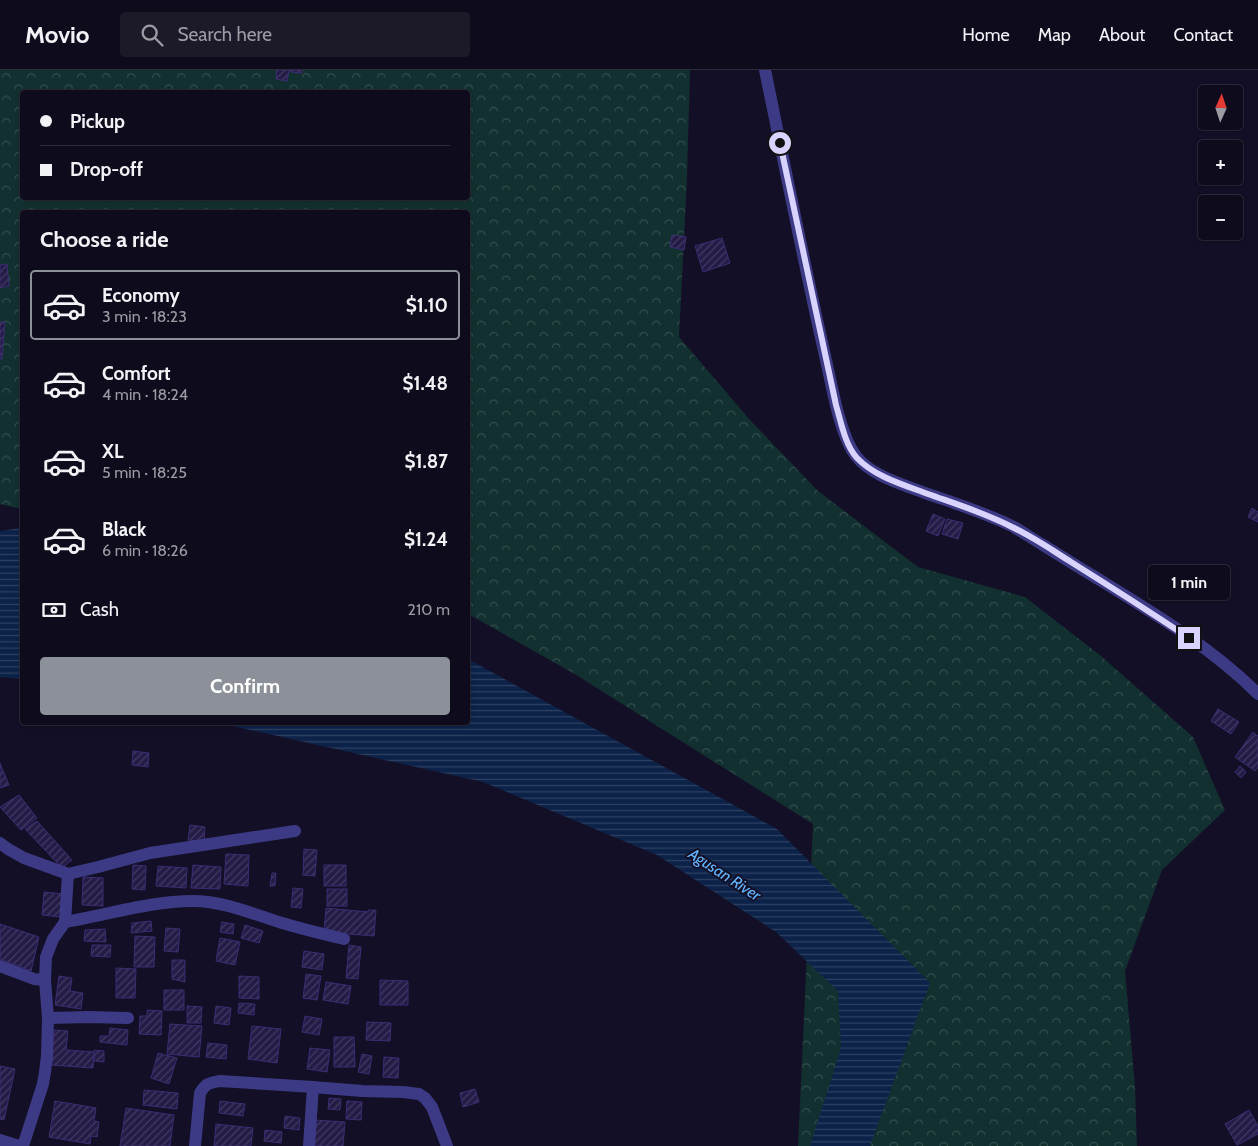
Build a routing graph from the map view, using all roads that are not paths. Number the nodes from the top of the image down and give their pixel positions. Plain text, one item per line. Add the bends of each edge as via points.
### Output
1 (765, 70) edge
2 (1258, 694) edge
3 (295, 831) dead end
4 (0, 844) edge
5 (68, 874) junction
6 (65, 922) junction
7 (344, 939) dead end
8 (0, 966) edge
9 (45, 980) junction
10 (48, 1018) junction
11 (128, 1018) dead end
12 (313, 1087) junction
13 (0, 1140) edge
14 (21, 1146) edge
15 (195, 1146) edge
16 (309, 1146) edge
17 (447, 1146) edge

1 - 2 street via 836,405 856,457 900,484 1015,528 1194,641
3 - 5 street via 150,853
4 - 5 street via 24,858
5 - 6 street
6 - 7 street via 166,903 211,902
6 - 9 street via 49,948
8 - 9 street
9 - 10 street
10 - 11 street
10 - 14 street via 46,1072
12 - 15 street via 220,1081 204,1086 200,1093
12 - 16 street
12 - 17 street via 419,1094 432,1107
13 - 14 street

